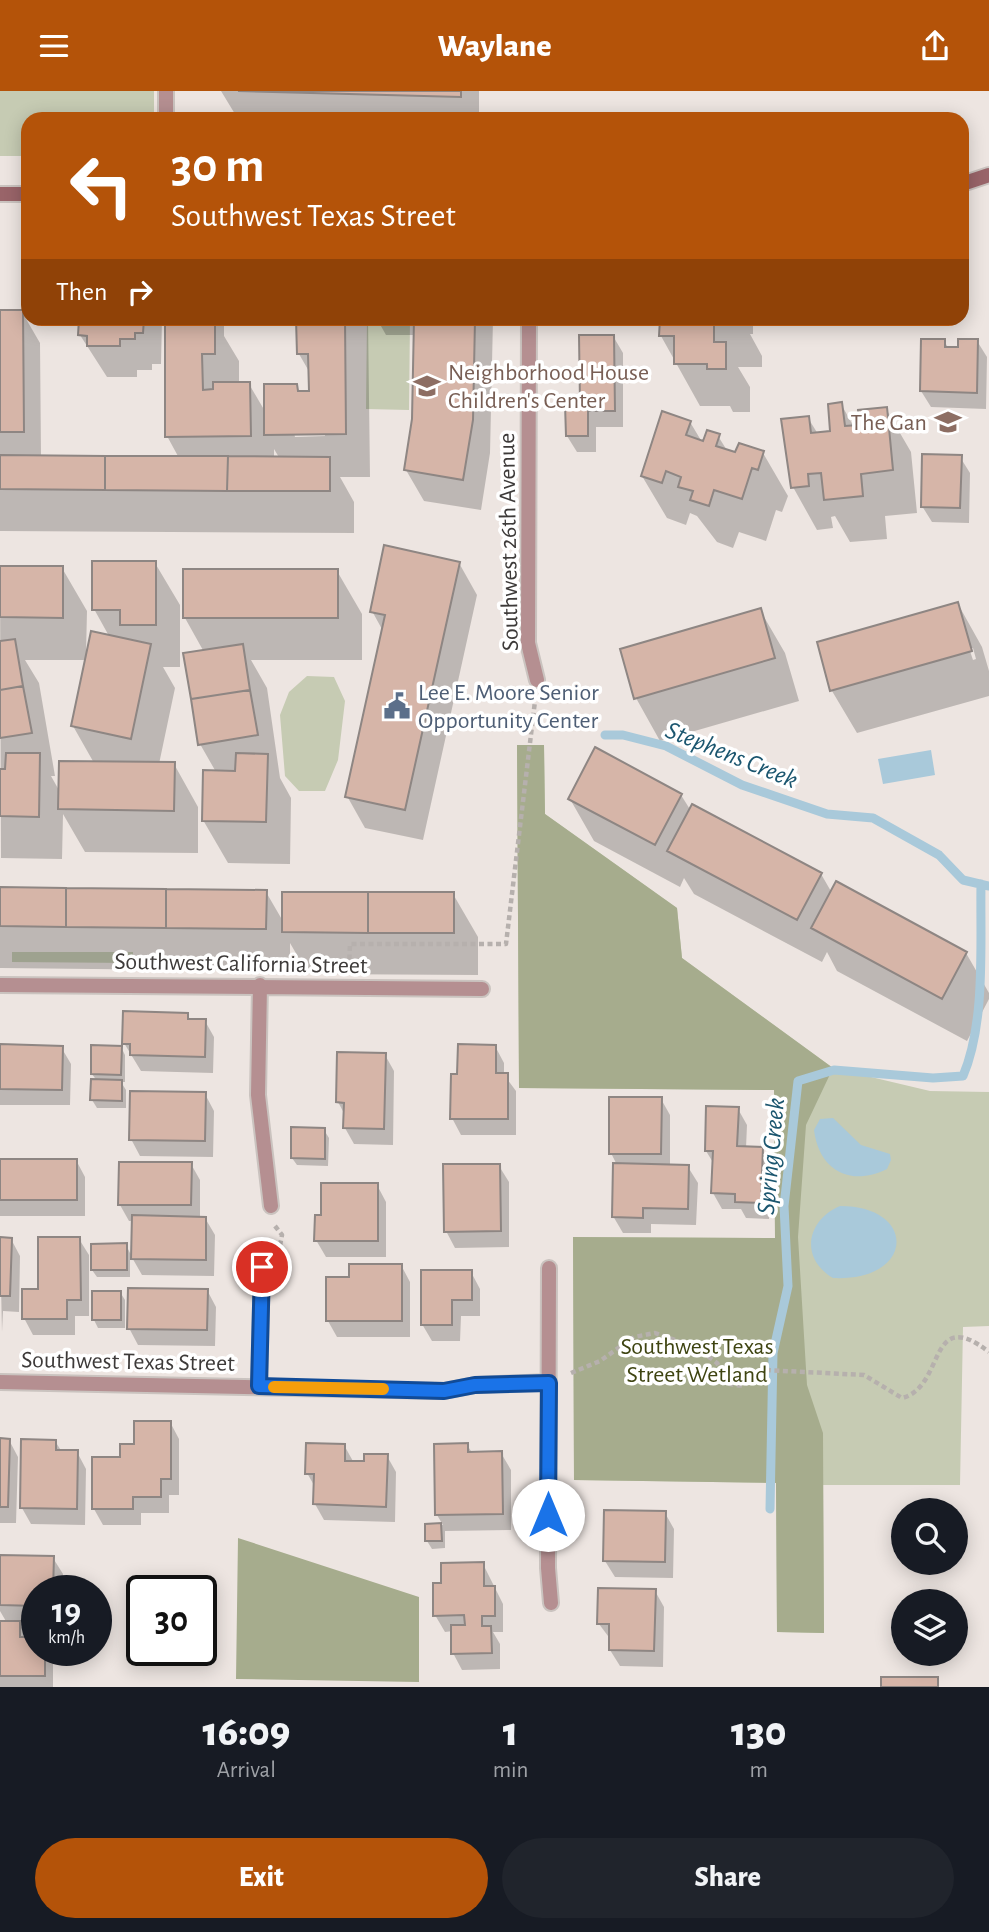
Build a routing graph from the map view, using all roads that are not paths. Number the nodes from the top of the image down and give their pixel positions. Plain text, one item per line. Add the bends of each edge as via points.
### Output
1 (166, 91) edge
2 (166, 112) edge
3 (989, 175) edge
4 (969, 182) edge
5 (0, 194) edge
6 (21, 194) edge
7 (529, 326) edge
8 (537, 680) road end
9 (0, 985) edge
10 (260, 985) junction
11 (482, 989) dead end
12 (271, 1206) road end
13 (262, 1267) road end
14 (549, 1268) dead end
15 (0, 1382) edge
16 (549, 1383) junction
17 (259, 1386) junction
18 (551, 1602) dead end

1 - 2 street
3 - 4 main road
5 - 6 main road
7 - 8 street, Southwest 26th Avenue via 528,643
9 - 10 street, Southwest California Street
10 - 11 street, Southwest California Street
10 - 12 street via 258,1095
13 - 17 street
14 - 16 street
15 - 17 street, Southwest Texas Street
16 - 17 street, Southwest Texas Street via 475,1385 444,1391
16 - 18 street

